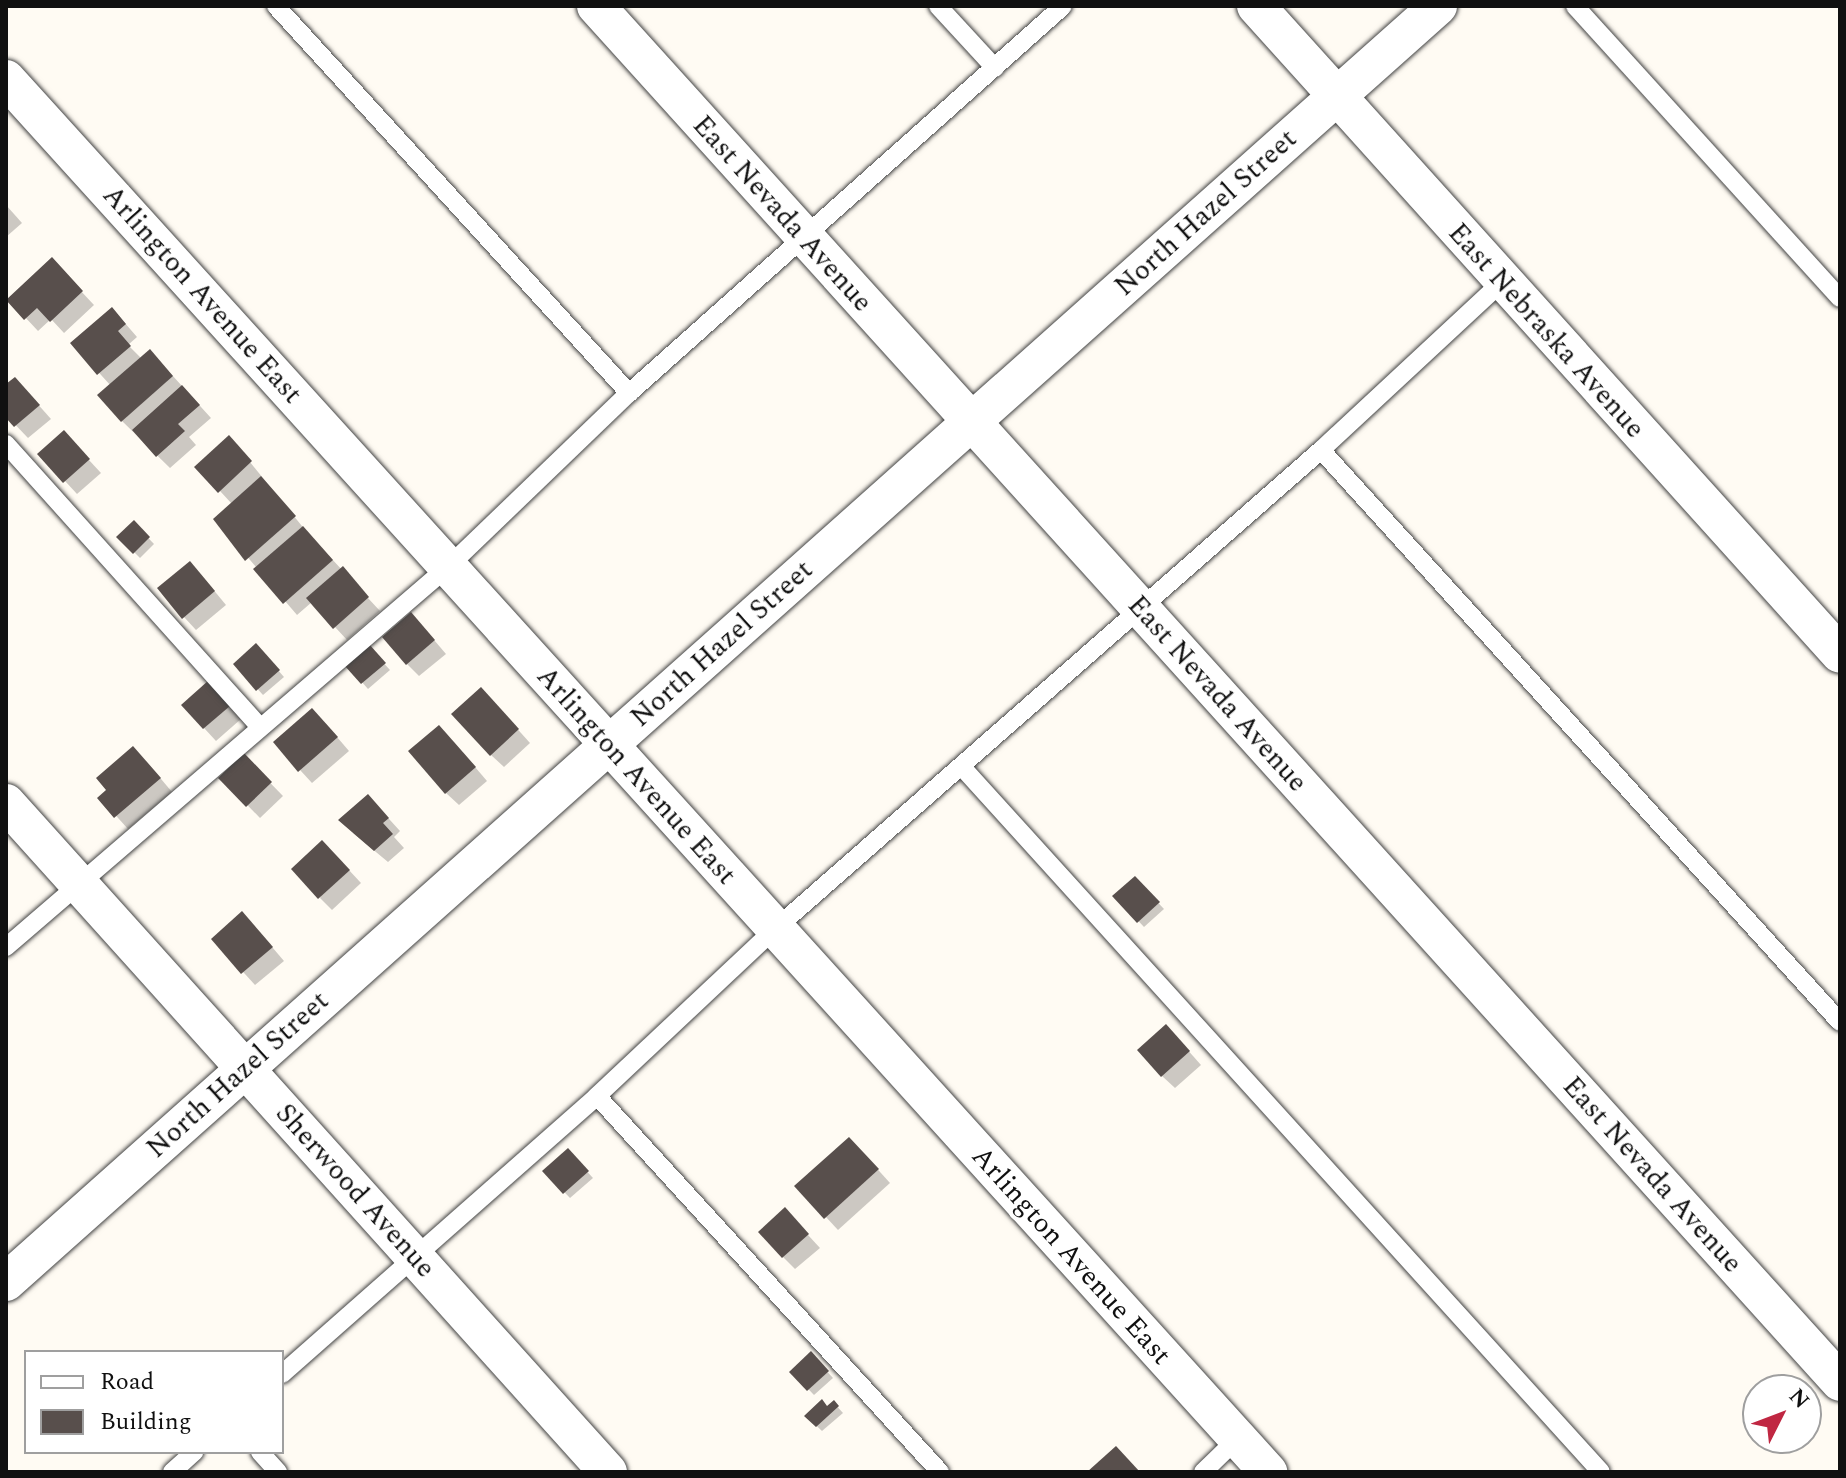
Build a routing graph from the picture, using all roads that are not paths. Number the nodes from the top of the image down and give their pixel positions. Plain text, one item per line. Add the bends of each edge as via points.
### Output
1 (276, 6) edge
2 (596, 6) edge
3 (938, 6) edge
4 (1063, 6) edge
5 (1256, 6) edge
6 (1438, 6) edge
7 (1575, 6) edge
8 (995, 68) junction
9 (6, 79) edge
10 (1336, 97) junction
11 (805, 238) junction
12 (1501, 283) junction
13 (1840, 298) edge
14 (629, 393) junction
15 (969, 424) junction
16 (6, 444) edge
17 (1321, 450) junction
18 (449, 566) junction
19 (1140, 609) junction
20 (1840, 654) edge
21 (259, 726) junction
22 (607, 746) junction
23 (962, 767) junction
24 (6, 803) edge
25 (78, 882) junction
26 (775, 929) junction
27 (6, 947) edge
28 (1840, 1022) edge
29 (244, 1070) junction
30 (597, 1096) junction
31 (415, 1257) junction
32 (6, 1282) edge
33 (284, 1372) edge
34 (1840, 1382) edge
35 (1237, 1439) junction
36 (192, 1454) edge
37 (262, 1454) edge
38 (172, 1472) edge
39 (278, 1472) edge
40 (608, 1472) edge
41 (940, 1472) edge
42 (1203, 1472) edge
43 (1268, 1472) edge
44 (1601, 1472) edge

1 - 14 lane
2 - 11 street, East Nevada Avenue
3 - 8 lane
4 - 8 lane
5 - 10 street, East Nebraska Avenue
6 - 10 street, North Hazel Street
7 - 13 lane
8 - 11 lane
9 - 18 street, Arlington Avenue East
10 - 12 street, East Nebraska Avenue
10 - 15 street, North Hazel Street
11 - 14 lane
11 - 15 street, East Nevada Avenue
12 - 17 lane
12 - 20 street, East Nebraska Avenue
14 - 18 lane
15 - 19 street, East Nevada Avenue
15 - 22 street, North Hazel Street
16 - 21 lane
17 - 19 lane
17 - 28 lane
18 - 21 lane
18 - 22 street, Arlington Avenue East
19 - 23 lane
19 - 34 street, East Nevada Avenue
21 - 25 lane
22 - 26 street, Arlington Avenue East
22 - 29 street, North Hazel Street
23 - 26 lane
23 - 44 lane
24 - 25 street, Sherwood Avenue
25 - 27 lane
25 - 29 street, Sherwood Avenue
26 - 30 lane
26 - 35 street, Arlington Avenue East
29 - 31 street, Sherwood Avenue
29 - 32 street, North Hazel Street
30 - 31 lane
30 - 41 lane
31 - 33 lane
31 - 40 street, Sherwood Avenue
35 - 42 lane
35 - 43 street, Arlington Avenue East
36 - 38 lane
37 - 39 lane

